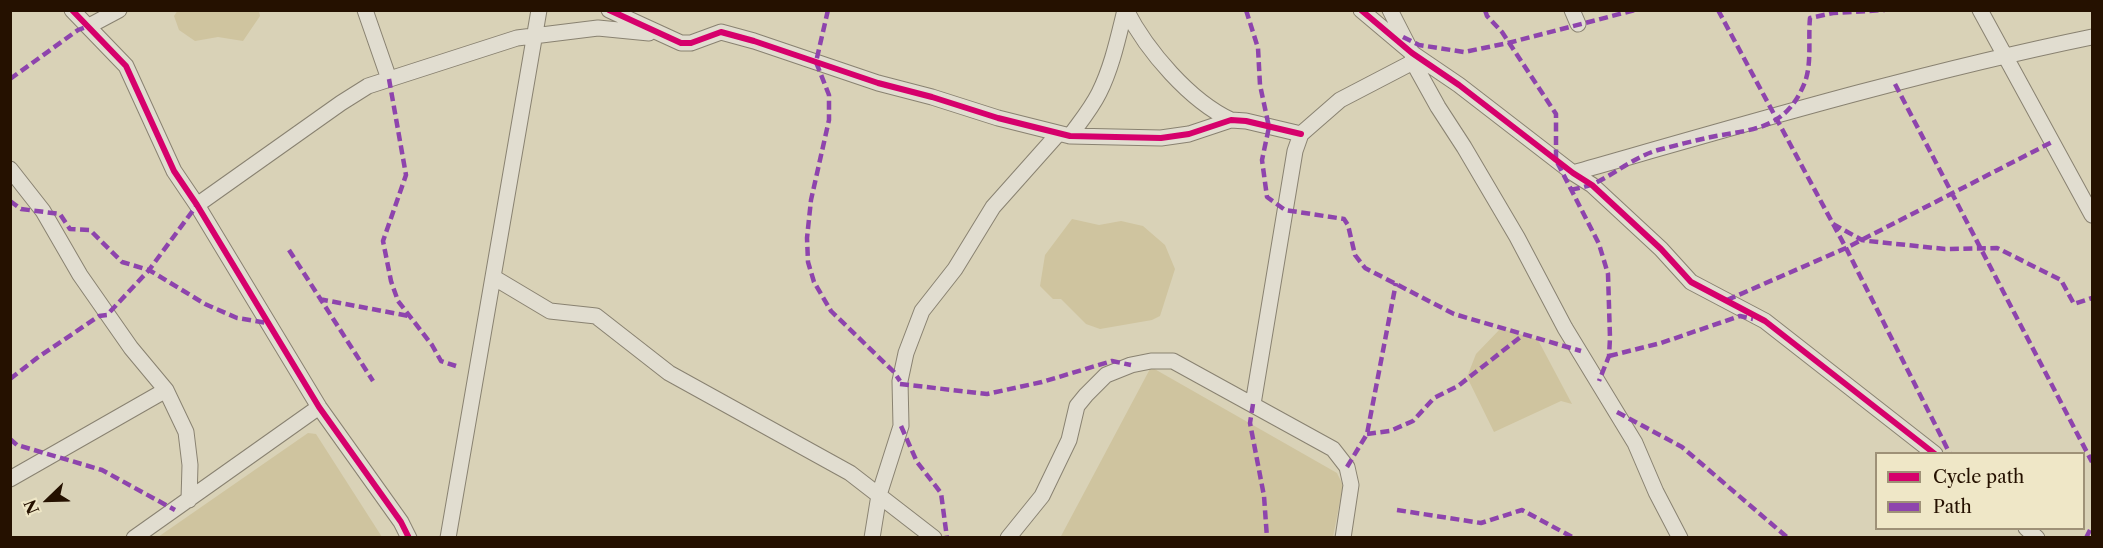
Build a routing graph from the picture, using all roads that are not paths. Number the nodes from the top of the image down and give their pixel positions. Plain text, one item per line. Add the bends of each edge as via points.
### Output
1 (72, 10) edge
2 (119, 10) edge
3 (365, 10) edge
4 (539, 10) edge
5 (609, 10) edge
6 (1126, 10) edge
7 (1361, 10) edge
8 (1390, 10) edge
9 (1980, 10) edge
10 (89, 26) junction
11 (660, 34) junction
12 (535, 36) junction
13 (2092, 37) edge
14 (2004, 55) junction
15 (1413, 57) junction
16 (389, 80) junction
17 (1231, 120) junction
18 (1301, 134) junction
19 (1064, 135) junction
20 (10, 169) edge
21 (1573, 173) junction
22 (197, 206) junction
23 (2092, 215) edge
24 (493, 277) junction
25 (166, 390) junction
26 (1253, 404) junction
27 (319, 407) junction
28 (1934, 452) edge
29 (10, 479) edge
30 (879, 495) junction
31 (189, 500) junction
32 (134, 537) edge
33 (409, 537) edge
34 (448, 537) edge
35 (872, 537) edge
36 (934, 537) edge
37 (1008, 537) edge
38 (1343, 537) edge
39 (1680, 537) edge

1 - 10 street
2 - 10 street
3 - 16 street
4 - 12 street
5 - 11 street
6 - 17 street via 1146,45 1165,67 1203,104
6 - 19 street via 1100,92 1088,113
7 - 15 street
8 - 15 street
9 - 14 street
10 - 22 street via 126,66 174,171
11 - 12 street via 598,28
11 - 19 street via 691,43 721,32 878,83
12 - 16 street via 517,38
12 - 24 street
13 - 14 street
14 - 21 street
14 - 23 street
15 - 18 street via 1340,100
15 - 21 street via 1459,85
15 - 39 street via 1565,328 1635,443
16 - 22 street via 368,86 341,103
17 - 18 street
17 - 19 street via 1189,135 1161,138
18 - 26 street via 1293,160
19 - 30 street via 993,207 955,269 922,311 906,352 900,381 901,426
20 - 25 street via 43,211 80,275 125,340
21 - 28 street via 1661,249 1691,282 1766,321
22 - 27 street
24 - 30 street via 550,311 596,316 669,373 850,472
24 - 34 street
25 - 29 street
25 - 31 street via 186,432
26 - 37 street via 1173,361 1131,365 1106,375 1077,406 1069,440 1042,496
26 - 38 street via 1333,449 1347,467 1351,485
27 - 31 street
27 - 33 street
30 - 35 street
30 - 36 street
31 - 32 street

